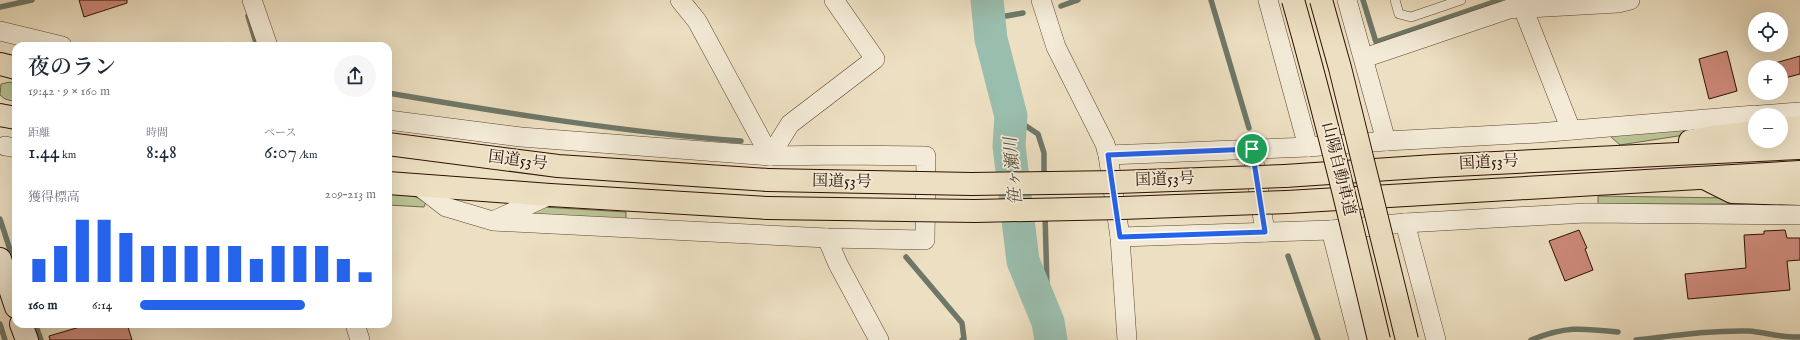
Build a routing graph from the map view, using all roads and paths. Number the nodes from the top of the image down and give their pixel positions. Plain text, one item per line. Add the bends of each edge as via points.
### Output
1 (252, 0) edge
2 (680, 0) edge
3 (834, 0) edge
4 (1041, 0) edge
5 (1268, 0) edge
6 (1293, 0) edge
7 (1322, 0) edge
8 (1347, 0) edge
9 (1395, 0) edge
10 (1461, 0) edge
11 (1630, 0) edge
12 (1523, 8) junction
13 (0, 31) edge
14 (45, 42) edge
15 (267, 42) edge
16 (1364, 58) junction
17 (0, 64) edge
18 (12, 67) edge
19 (1800, 112) edge
20 (1788, 113) edge
21 (0, 115) edge
22 (1748, 116) edge
23 (12, 117) edge
24 (392, 121) edge
25 (1800, 127) edge
26 (1788, 128) edge
27 (1571, 130) junction
28 (1748, 133) edge
29 (1386, 141) junction
30 (392, 145) edge
31 (1308, 147) junction
32 (1800, 148) edge
33 (1252, 149) junction
34 (1108, 155) junction
35 (770, 156) junction
36 (1616, 157) junction
37 (1800, 172) edge
38 (1704, 178) junction
39 (392, 183) edge
40 (419, 186) junction
41 (1800, 194) edge
42 (550, 195) junction
43 (1800, 215) edge
44 (493, 221) junction
45 (1405, 223) junction
46 (1332, 230) junction
47 (1265, 232) junction
48 (1120, 237) junction
49 (827, 238) junction
50 (0, 259) edge
51 (12, 295) edge
52 (22, 328) edge
53 (357, 328) edge
54 (27, 340) edge
55 (360, 340) edge
56 (879, 340) edge
57 (1127, 340) edge
58 (1359, 340) edge
59 (1378, 340) edge
60 (1407, 340) edge
61 (1436, 340) edge

1 - 15 street
2 - 35 street via 697,21
3 - 35 street via 874,59 790,124
4 - 34 street via 1056,47 1105,144
5 - 31 street
6 - 59 highway, 山陽自動車道, bridge via 1345,197
7 - 60 highway, 山陽自動車道, bridge
8 - 16 street
9 - 10 lane via 1399,14 1411,17
11 - 12 street via 1618,3
12 - 16 street via 1509,9
12 - 27 street
13 - 14 street
16 - 29 street
17 - 18 highway
19 - 20 street
21 - 23 highway
22 - 27 street
24 - 35 street via 521,137
25 - 26 highway
27 - 29 street
28 - 36 highway via 1713,137
29 - 31 street
30 - 36 highway, 国道53号, bridge via 558,166 768,180 972,184 1285,176
31 - 33 street
32 - 36 highway, 国道53号
33 - 34 street
33 - 47 street
34 - 48 street
35 - 49 street via 926,156 925,240
37 - 38 highway, 国道53号
38 - 41 highway via 1732,192
38 - 42 highway, 国道53号, bridge via 1288,202 975,211 767,208
39 - 40 highway, 国道53号
40 - 42 highway, 国道53号
40 - 44 street via 446,207
42 - 44 street
43 - 45 street via 1586,213
44 - 49 street
45 - 46 street
45 - 61 street
46 - 47 street
46 - 58 street
47 - 48 street
48 - 57 street
49 - 56 street via 838,264
50 - 51 street
52 - 54 street
53 - 55 street

